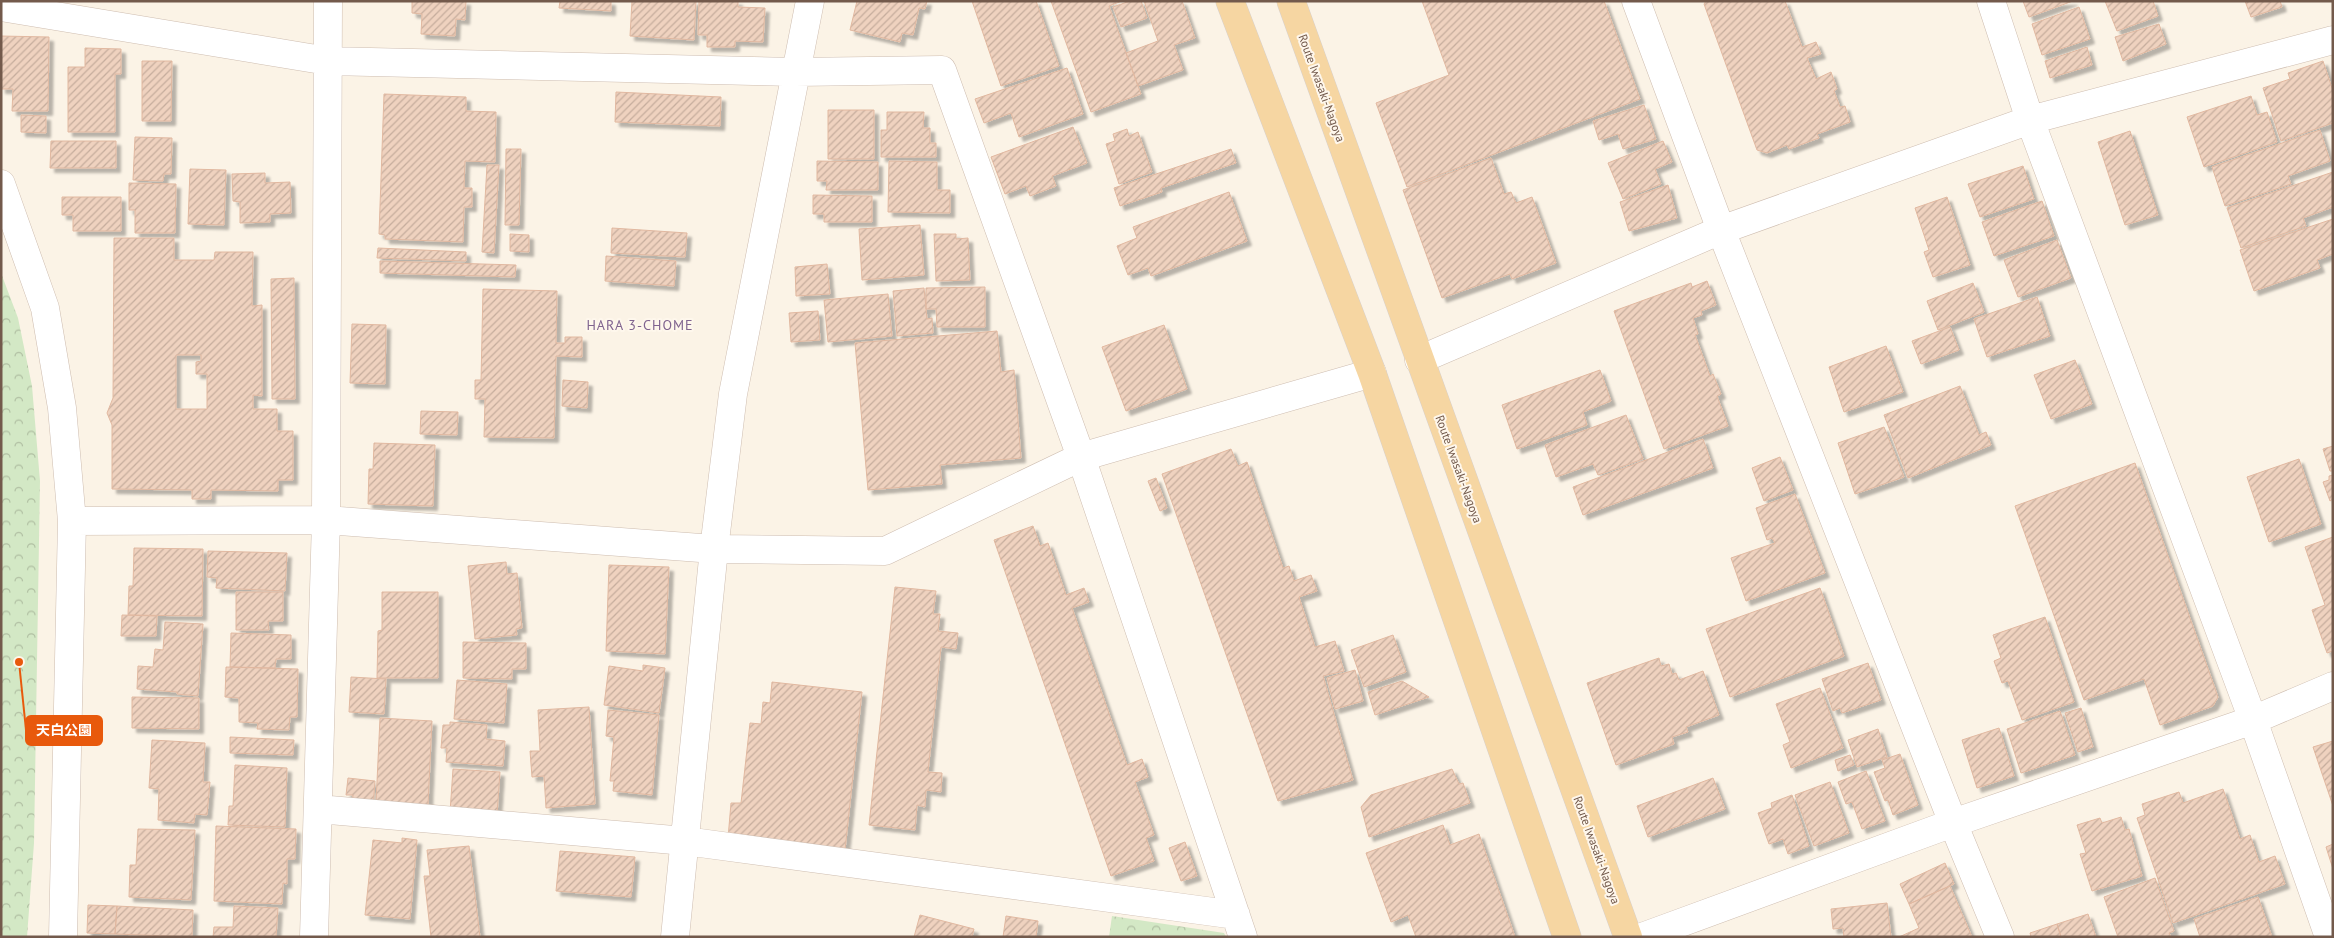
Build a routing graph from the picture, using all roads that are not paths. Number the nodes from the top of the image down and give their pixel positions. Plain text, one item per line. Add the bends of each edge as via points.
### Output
1 (328, 1) edge
2 (810, 1) edge
3 (1230, 1) edge
4 (1291, 1) edge
5 (1636, 1) edge
6 (1991, 1) edge
7 (1, 7) edge
8 (2333, 40) edge
9 (328, 61) junction
10 (795, 72) junction
11 (2030, 120) junction
12 (1, 184) edge
13 (1721, 230) junction
14 (1419, 360) junction
15 (1372, 373) junction
16 (1081, 457) junction
17 (326, 520) junction
18 (72, 521) junction
19 (714, 549) junction
20 (2333, 686) edge
21 (2253, 720) junction
22 (318, 809) junction
23 (1953, 823) junction
24 (685, 841) junction
25 (2325, 900) edge
26 (1240, 926) edge
27 (63, 937) edge
28 (314, 937) edge
29 (675, 937) edge
30 (1567, 937) edge
31 (1628, 937) edge
32 (1642, 937) edge
33 (2000, 937) edge
34 (2329, 937) edge

1 - 9 street
2 - 10 street
3 - 15 main road
4 - 14 main road, Route Iwasaki-Nagoya
5 - 13 street
6 - 11 street
7 - 9 street
8 - 11 street
9 - 10 street
9 - 17 street
10 - 16 street via 942,70
10 - 19 street via 733,394
11 - 13 street
11 - 21 street
12 - 18 street via 45,308 62,408
13 - 14 street
13 - 23 street
14 - 31 main road, Route Iwasaki-Nagoya
15 - 16 street
15 - 30 main road
16 - 19 street via 885,551
16 - 26 street
17 - 18 street
17 - 19 street
17 - 22 street
18 - 27 street
19 - 24 street
20 - 21 street
21 - 23 street
21 - 25 street
22 - 24 street
22 - 28 street
23 - 32 street
23 - 33 street
24 - 26 street
24 - 29 street
25 - 34 street

